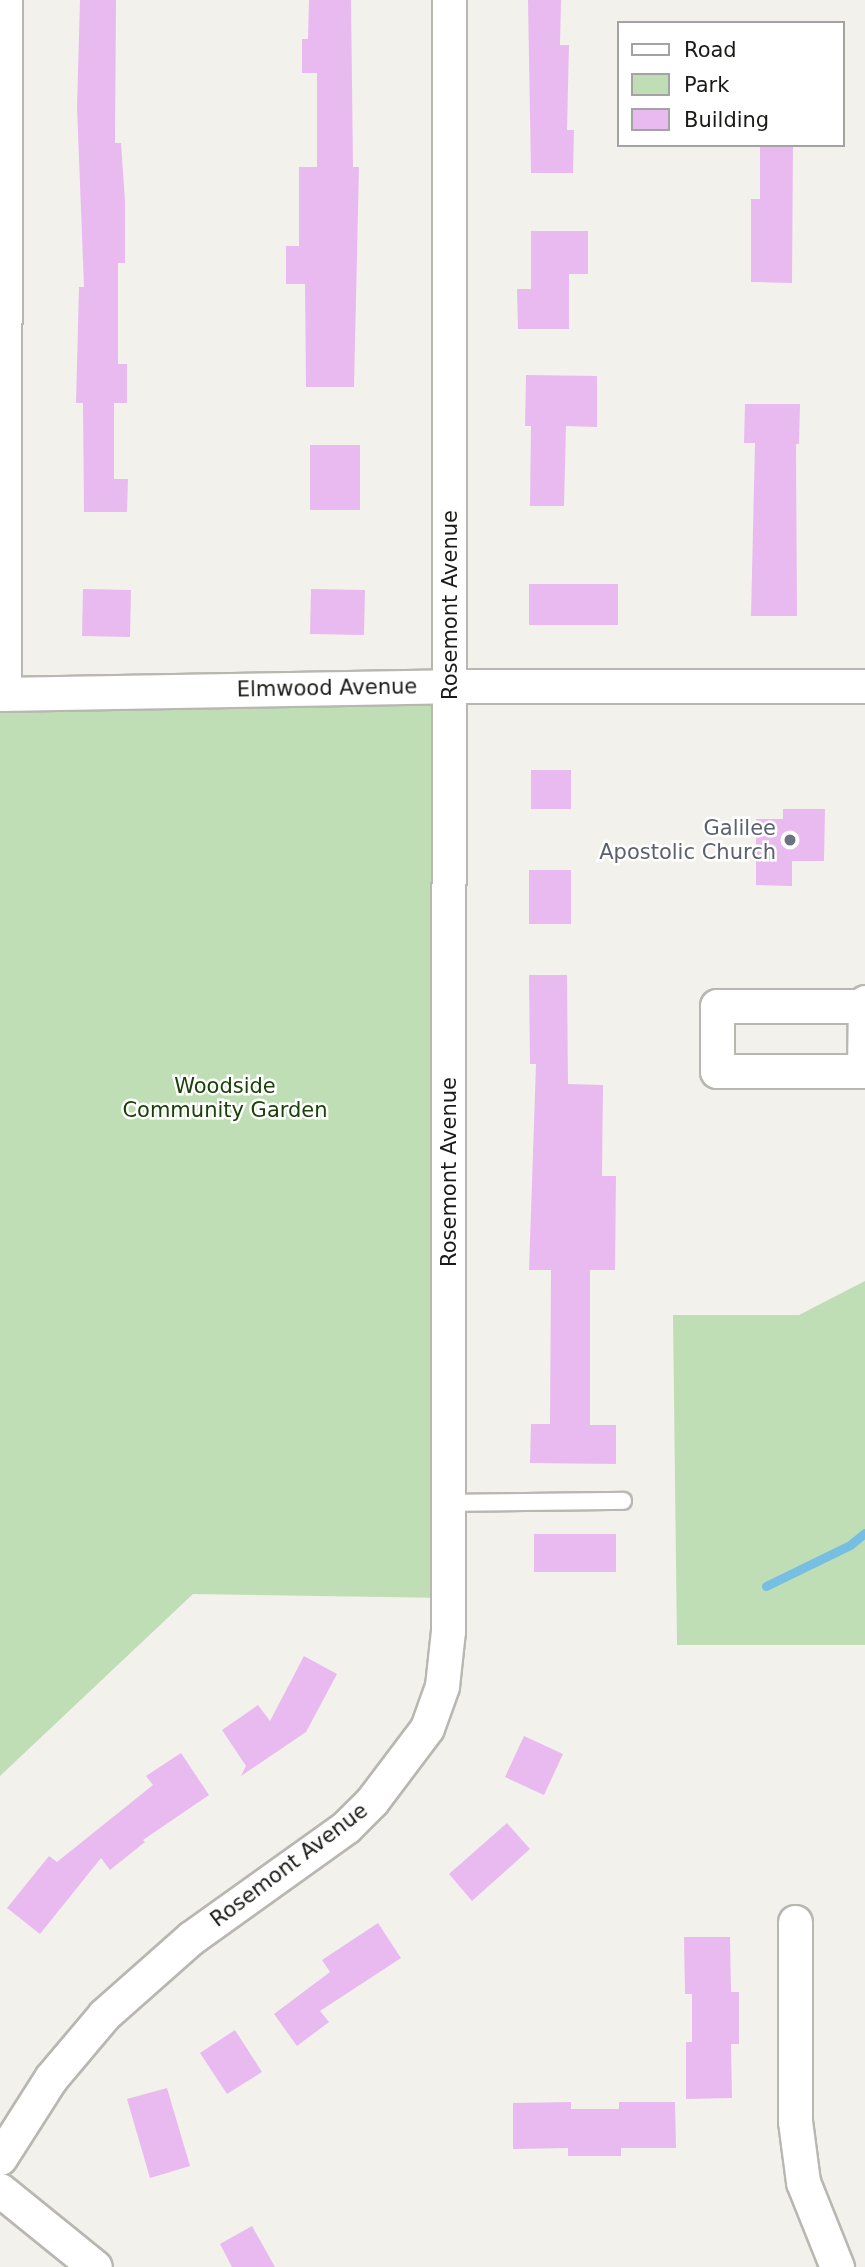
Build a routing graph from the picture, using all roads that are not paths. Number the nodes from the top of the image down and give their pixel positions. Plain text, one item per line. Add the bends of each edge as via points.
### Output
1 (5, 0) edge
2 (449, 0) edge
3 (450, 686) junction
4 (865, 686) edge
5 (2, 694) edge
6 (864, 1004) edge
7 (623, 1501) dead end
8 (448, 1503) junction
9 (795, 1922) dead end
10 (0, 2158) edge
11 (0, 2190) edge
12 (95, 2267) edge
13 (837, 2267) edge

1 - 5 street
2 - 3 street, Rosemont Avenue
3 - 4 street, Elmwood Avenue
3 - 5 street, Elmwood Avenue
3 - 8 street, Rosemont Avenue
6 - 6 street via 863,1071 717,1071 717,1006
7 - 8 lane
8 - 10 street, Rosemont Avenue via 445,1665 427,1728 413,1752 346,1827 191,1938 104,2015 65,2060
9 - 13 street via 795,2120 803,2182
11 - 12 street

